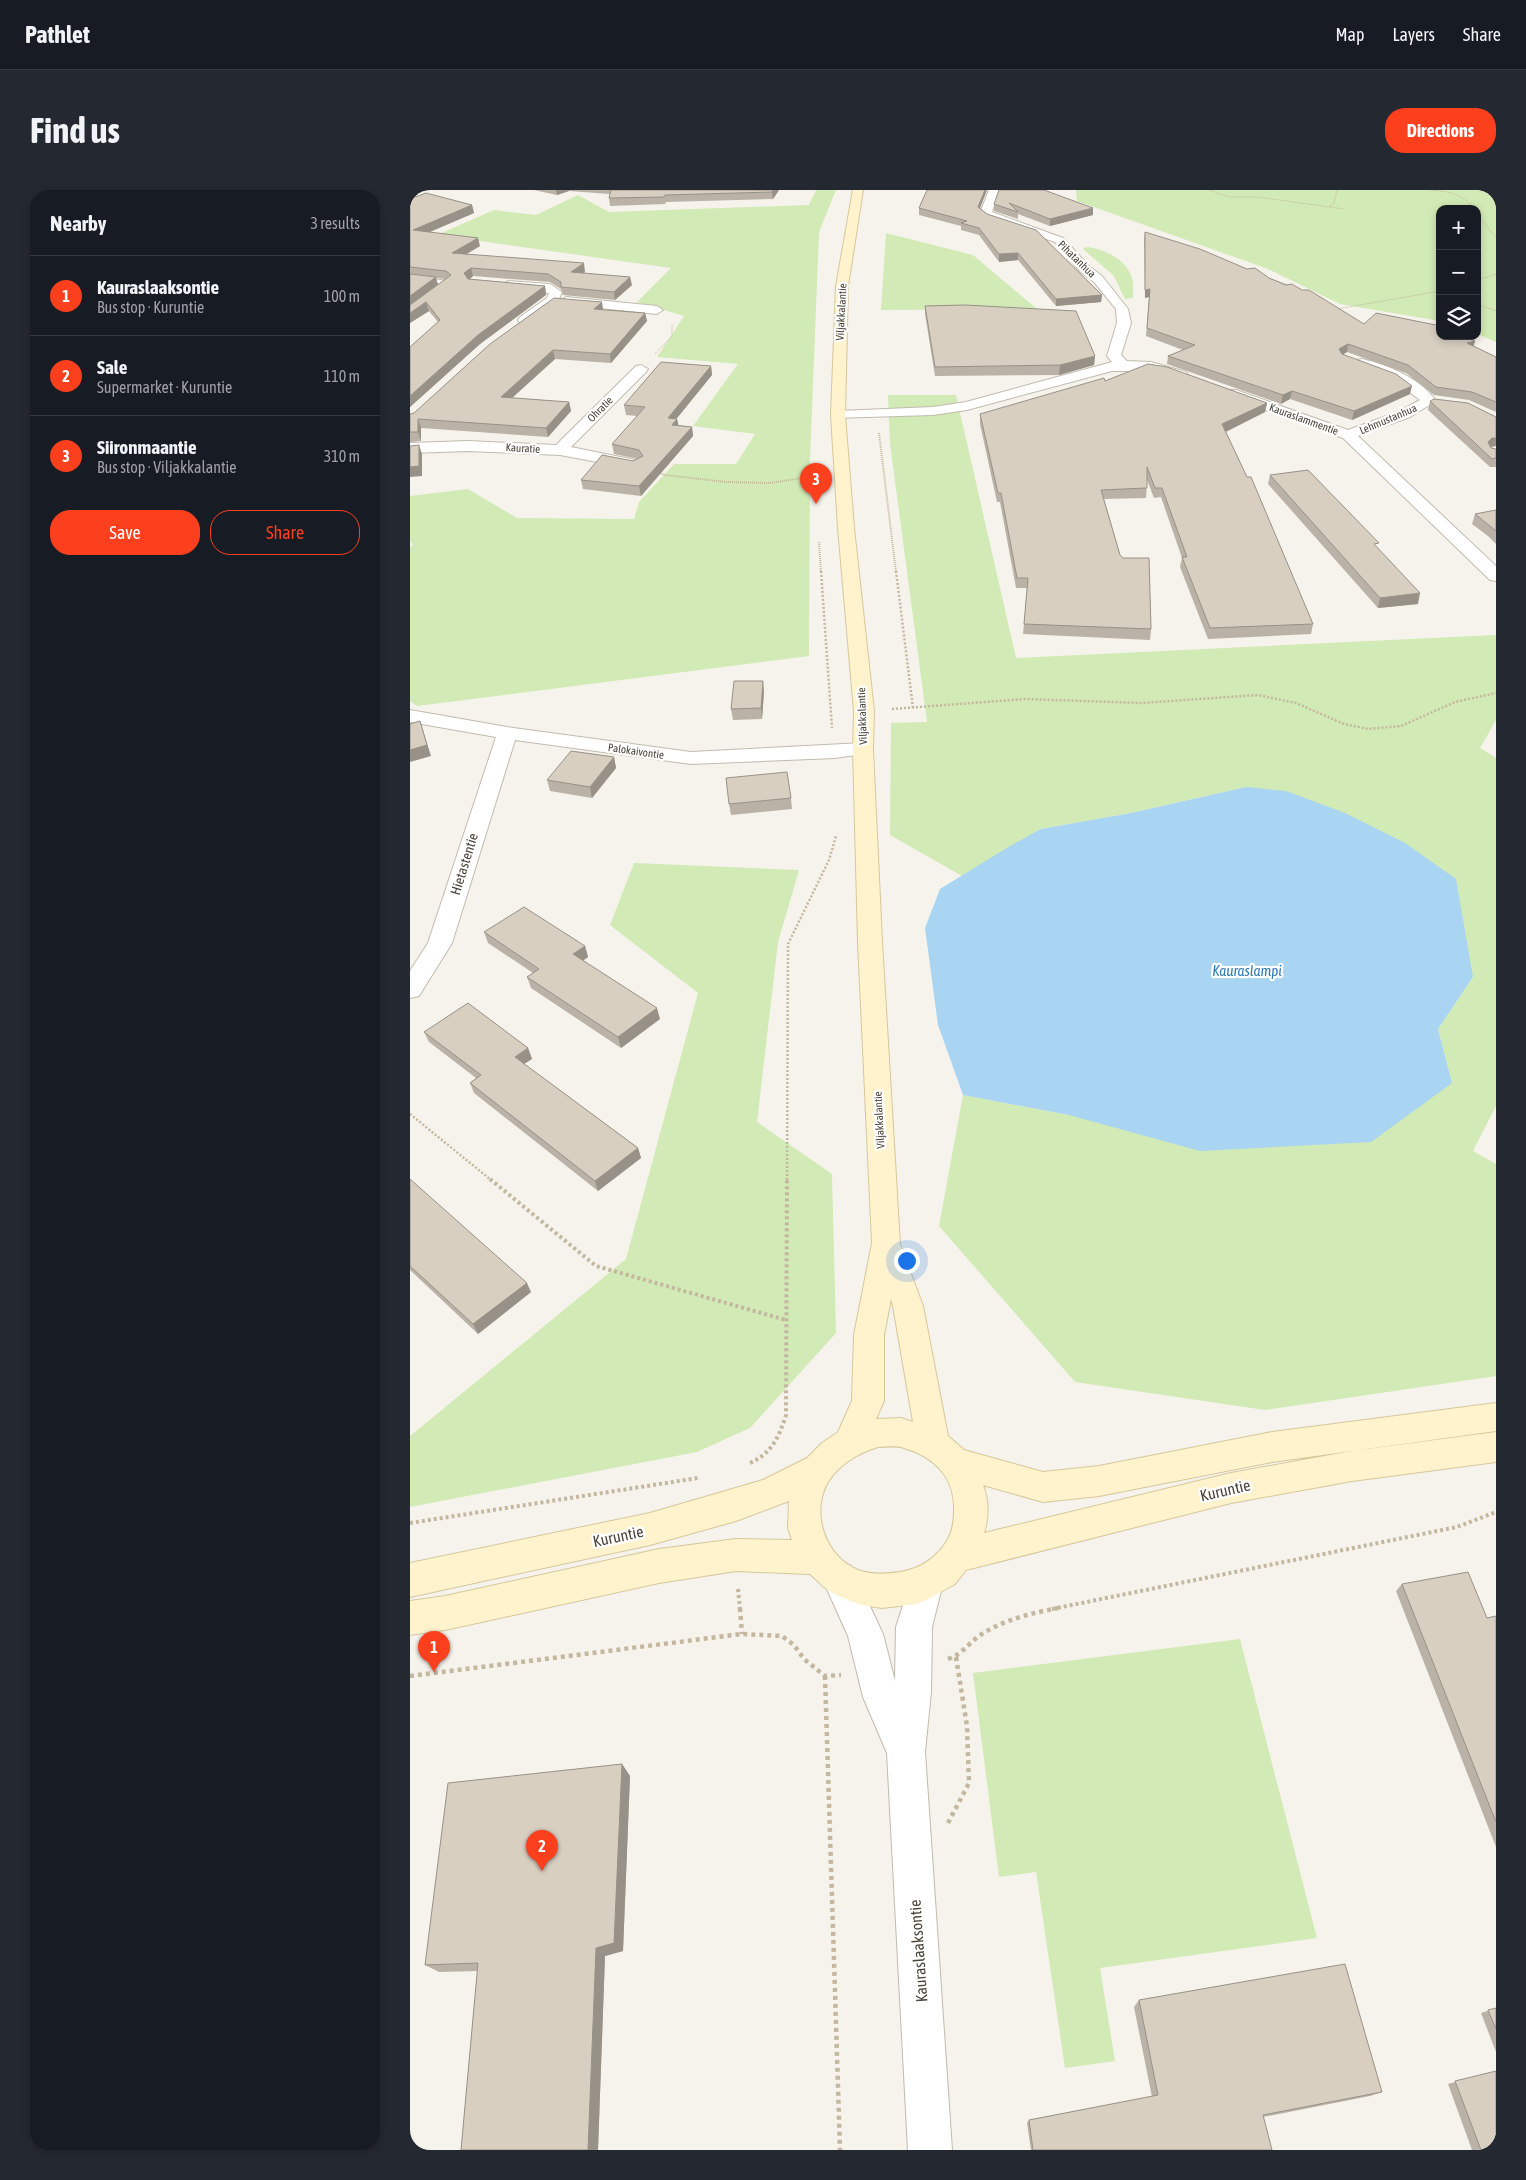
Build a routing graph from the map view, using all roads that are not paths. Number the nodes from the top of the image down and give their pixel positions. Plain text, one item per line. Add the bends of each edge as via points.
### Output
1 (418, 190) edge
2 (858, 190) edge
3 (994, 190) edge
4 (410, 193) edge
5 (410, 278) edge
6 (493, 284) edge
7 (434, 294) edge
8 (552, 300) junction
9 (656, 310) road end
10 (516, 326) edge
11 (1346, 358) edge
12 (1122, 364) junction
13 (640, 369) road end
14 (1199, 381) edge
15 (1218, 388) edge
16 (1429, 401) junction
17 (1446, 402) edge
18 (838, 415) junction
19 (1348, 436) junction
20 (410, 448) edge
21 (560, 450) junction
22 (635, 464) edge
23 (1496, 576) edge
24 (410, 716) edge
25 (507, 733) junction
26 (863, 749) junction
27 (410, 990) edge
28 (886, 1243) junction
29 (1496, 1417) edge
30 (850, 1442) junction
31 (934, 1442) junction
32 (1496, 1446) edge
33 (958, 1463) junction
34 (818, 1469) junction
35 (958, 1556) junction
36 (828, 1569) junction
37 (410, 1580) edge
38 (926, 1583) junction
39 (410, 1618) edge
40 (906, 1752) junction
41 (930, 2150) edge

1 - 4 main road
2 - 18 main road, Viljakkalantie via 842,286
3 - 12 street, Pihatanhua via 986,213 1059,240 1122,308 1124,323 1114,356
5 - 7 lane via 448,283
6 - 8 street via 550,288 556,292
8 - 9 street
8 - 10 street
11 - 16 street, Lehmustanhua via 1398,375
12 - 14 street via 1143,364
12 - 18 street via 967,406 933,411
13 - 21 street, Ohratie
15 - 19 street, Kauraslammentie
16 - 17 street, Lehmustanhua
16 - 19 street, Lehmustanhua
18 - 26 main road, Viljakkalantie via 864,711
19 - 23 street, Kauraslammentie
20 - 21 street, Kauratie via 468,446
21 - 22 street, Kauratie
24 - 25 street, Palokaivontie
25 - 26 street, Palokaivontie via 691,758
25 - 27 street, Hietastentie via 440,943
26 - 28 main road, Viljakkalantie
28 - 30 main road, Viljakkalantie via 869,1335 868,1402
28 - 31 main road, Viljakkalantie via 908,1306
29 - 33 main road via 1272,1447 1099,1481 1043,1487
30 - 31 main road via 878,1433 906,1433
30 - 34 main road via 832,1453
31 - 33 main road
32 - 35 main road, Kuruntie via 1352,1466 1231,1488
33 - 35 main road via 972,1492 972,1525
34 - 36 main road via 807,1490 803,1514 807,1538
34 - 37 main road, Kuruntie via 795,1483 732,1507 648,1530
35 - 38 main road
36 - 38 main road via 866,1590 897,1591
36 - 39 main road via 792,1556 736,1555 659,1566
36 - 40 street, Kauraslaaksontie via 864,1634 881,1697
38 - 40 street, Kauraslaaksontie via 914,1627 913,1692
40 - 41 street, Kauraslaaksontie

